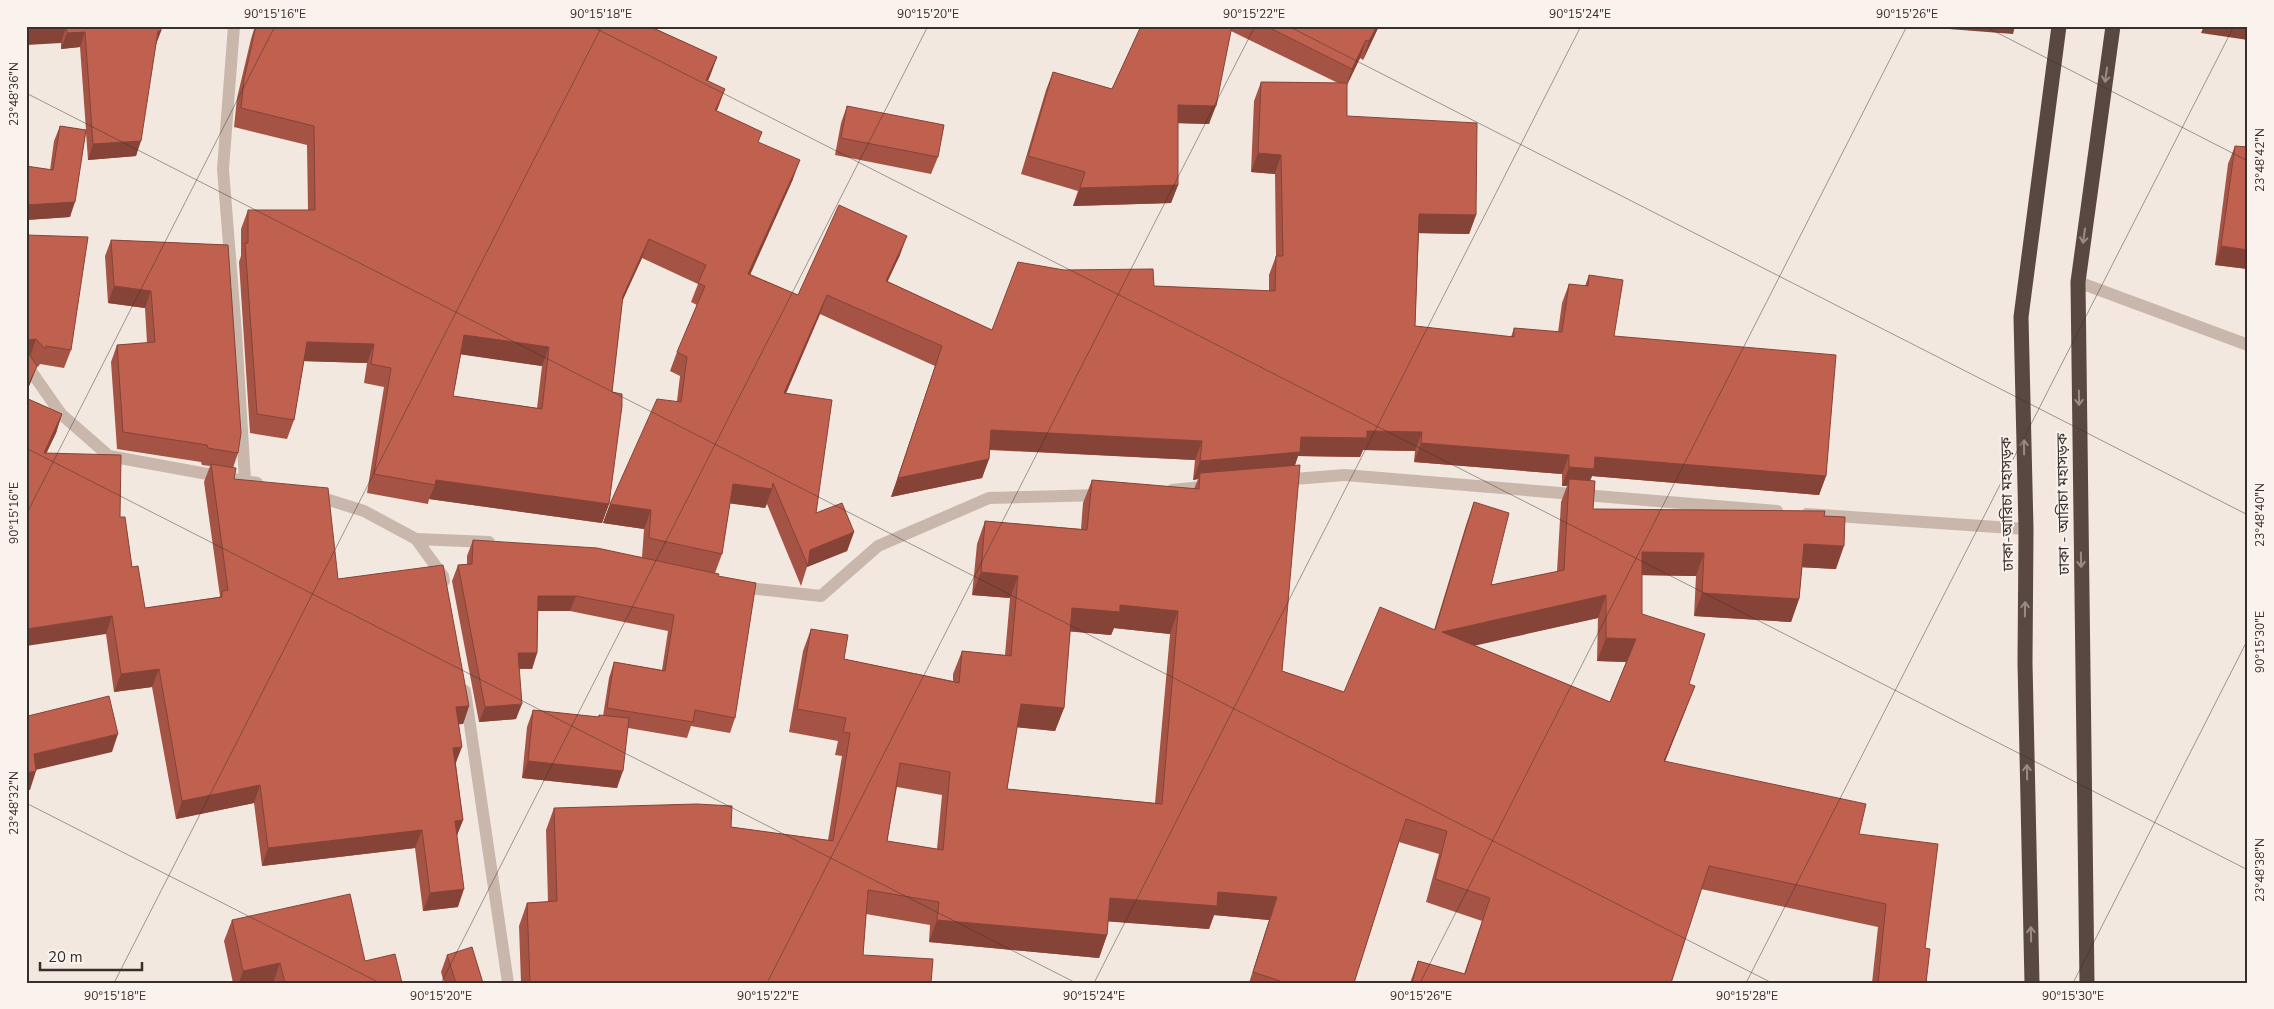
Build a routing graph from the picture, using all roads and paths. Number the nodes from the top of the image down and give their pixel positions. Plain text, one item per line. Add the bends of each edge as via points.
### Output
1 (234, 26) edge
2 (2059, 26) edge
3 (2113, 26) edge
4 (2078, 282) junction
5 (2248, 345) edge
6 (26, 364) edge
7 (245, 480) junction
8 (1267, 482) edge
9 (270, 485) edge
10 (1228, 485) edge
11 (1160, 491) edge
12 (304, 493) edge
13 (1112, 494) edge
14 (2026, 529) junction
15 (416, 540) junction
16 (503, 543) edge
17 (731, 585) edge
18 (446, 595) edge
19 (463, 681) edge
20 (508, 983) edge
21 (2032, 983) edge
22 (2087, 983) edge

1 - 7 street via 222,169
14 -> 2 highway, ঢাকা-আরিচা মহাসড়ক via 2021,317
3 -> 4 highway, ঢাকা - আরিচা মহাসড়ক
4 - 5 street
4 -> 22 highway, ঢাকা - আরিচা মহাসড়ক
6 - 7 street via 61,414 109,456
7 - 9 street
8 - 14 street via 1345,475
10 - 11 street
12 - 15 street via 364,511
13 - 17 street via 989,498 878,546 821,596
21 -> 14 highway, ঢাকা-আরিচা মহাসড়ক via 2025,663
15 - 16 street
15 - 18 street via 443,576
19 - 20 street

